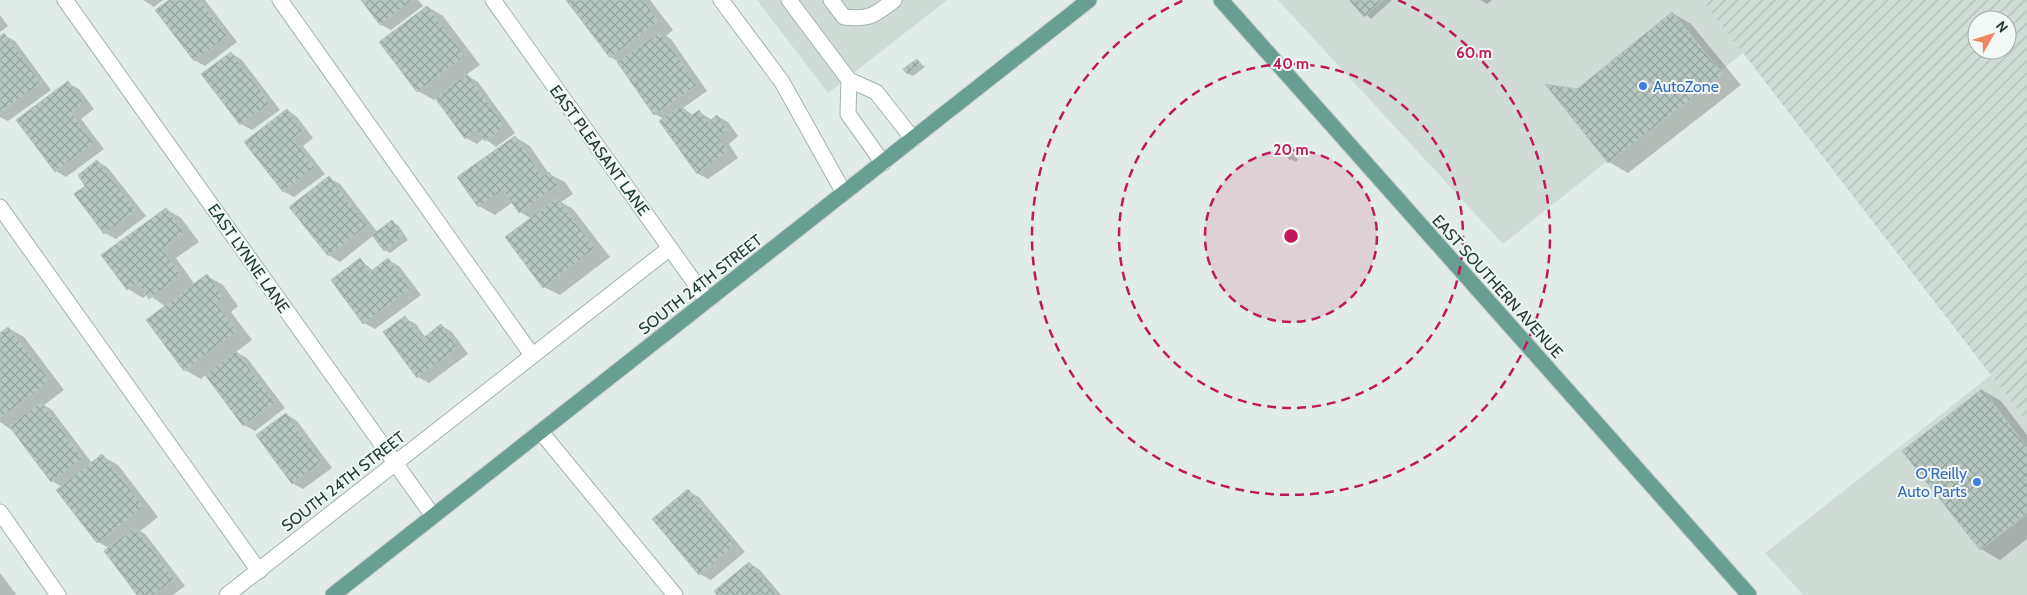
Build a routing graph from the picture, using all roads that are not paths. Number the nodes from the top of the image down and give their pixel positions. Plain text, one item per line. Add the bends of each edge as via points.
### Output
1 (65, 0) edge
2 (280, 0) edge
3 (493, 0) edge
4 (721, 0) edge
5 (789, 0) edge
6 (831, 0) edge
7 (1089, 0) edge
8 (1221, 0) edge
9 (885, 2) edge
10 (849, 80) junction
11 (913, 139) junction
12 (883, 163) junction
13 (844, 193) junction
14 (0, 207) edge
15 (670, 248) junction
16 (707, 300) junction
17 (532, 355) junction
18 (541, 432) junction
19 (394, 464) junction
20 (0, 512) edge
21 (433, 516) junction
22 (259, 571) junction
23 (58, 595) edge
24 (227, 595) edge
25 (333, 595) edge
26 (675, 595) edge
27 (1749, 595) edge

1 - 19 street, EAST LYNNE LANE
2 - 17 street
3 - 15 street, EAST PLEASANT LANE
4 - 13 street via 782,82
5 - 10 street
6 - 9 street via 844,17 860,18 873,17
7 - 11 main road, SOUTH 24TH STREET
8 - 27 main road, EAST SOUTHERN AVENUE
10 - 11 street via 876,92
10 - 12 street via 848,114
11 - 12 main road, SOUTH 24TH STREET
12 - 13 main road, SOUTH 24TH STREET
13 - 16 main road, SOUTH 24TH STREET
14 - 22 street
15 - 16 street, EAST PLEASANT LANE
15 - 17 street, SOUTH 24TH STREET
16 - 18 main road, SOUTH 24TH STREET
17 - 19 street, SOUTH 24TH STREET
18 - 21 main road, SOUTH 24TH STREET
18 - 26 street
19 - 21 street, EAST LYNNE LANE
19 - 22 street, SOUTH 24TH STREET
20 - 23 street
21 - 25 main road, SOUTH 24TH STREET
22 - 24 street, SOUTH 24TH STREET

